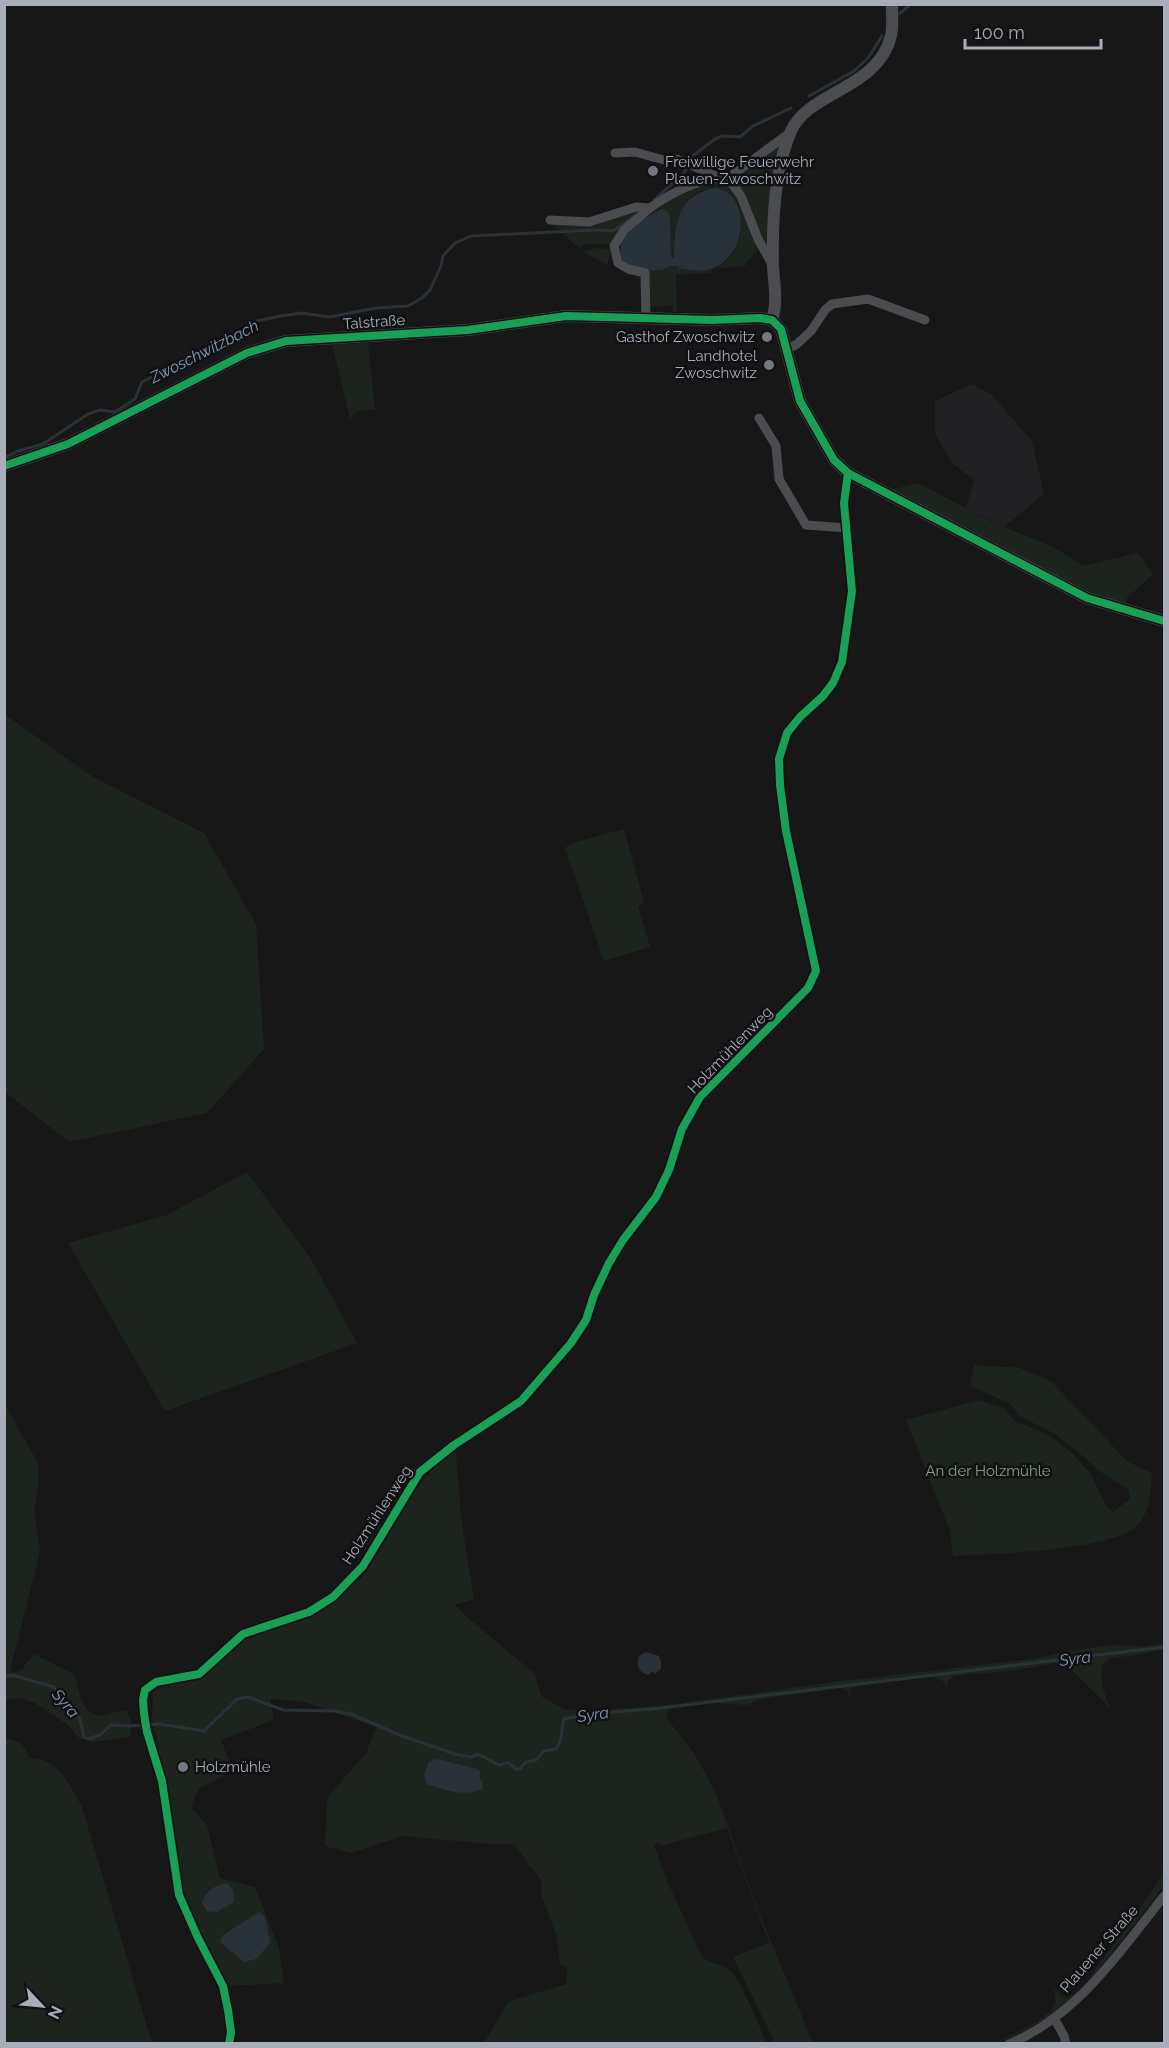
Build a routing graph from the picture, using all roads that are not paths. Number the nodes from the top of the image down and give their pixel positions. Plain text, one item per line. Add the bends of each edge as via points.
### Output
1 (892, 4) edge
2 (791, 132) junction
3 (615, 153) dead end
4 (717, 177) junction
5 (728, 178) junction
6 (650, 208) junction
7 (550, 220) dead end
8 (773, 266) junction
9 (646, 318) junction
10 (772, 320) junction
11 (925, 320) dead end
12 (786, 350) junction
13 (759, 418) dead end
14 (4, 466) edge
15 (848, 473) junction
16 (847, 528) junction
17 (1164, 621) edge
18 (1164, 1896) edge
19 (1054, 2018) junction
20 (229, 2043) edge
21 (1009, 2043) edge
22 (1066, 2043) edge

1 - 2 street via 891,35 875,65 852,85 808,109
2 - 5 street
2 - 8 street via 778,175
3 - 4 street via 677,159
4 - 5 street
4 - 6 street via 692,185
5 - 8 street via 741,196
6 - 7 street via 636,207 589,222
6 - 9 street via 624,230 614,246 618,263 645,273
8 - 10 street via 776,300
9 - 10 street, Talstraße
9 - 14 street, Talstraße via 566,316 468,330 286,341 247,353 68,444
10 - 12 street via 781,329
11 - 12 street via 868,300 832,304 811,331
12 - 15 street via 805,411 834,460
13 - 16 street via 776,446 779,479 806,525
15 - 16 street, Holzmühlenweg via 844,502
15 - 17 street via 1087,598
16 - 20 street, Holzmühlenweg via 852,591 842,662 823,696 787,733 779,759 786,831 816,971 808,988 700,1097 682,1129 656,1197 609,1263 586,1320 521,1401 420,1472 363,1566 333,1597 309,1612 243,1634 199,1674 166,1679 145,1690 144,1714 162,1781 179,1895 223,1986 231,2032
18 - 19 street, Plauener Straße via 1079,1999
19 - 21 street, Plauener Straße
19 - 22 street

